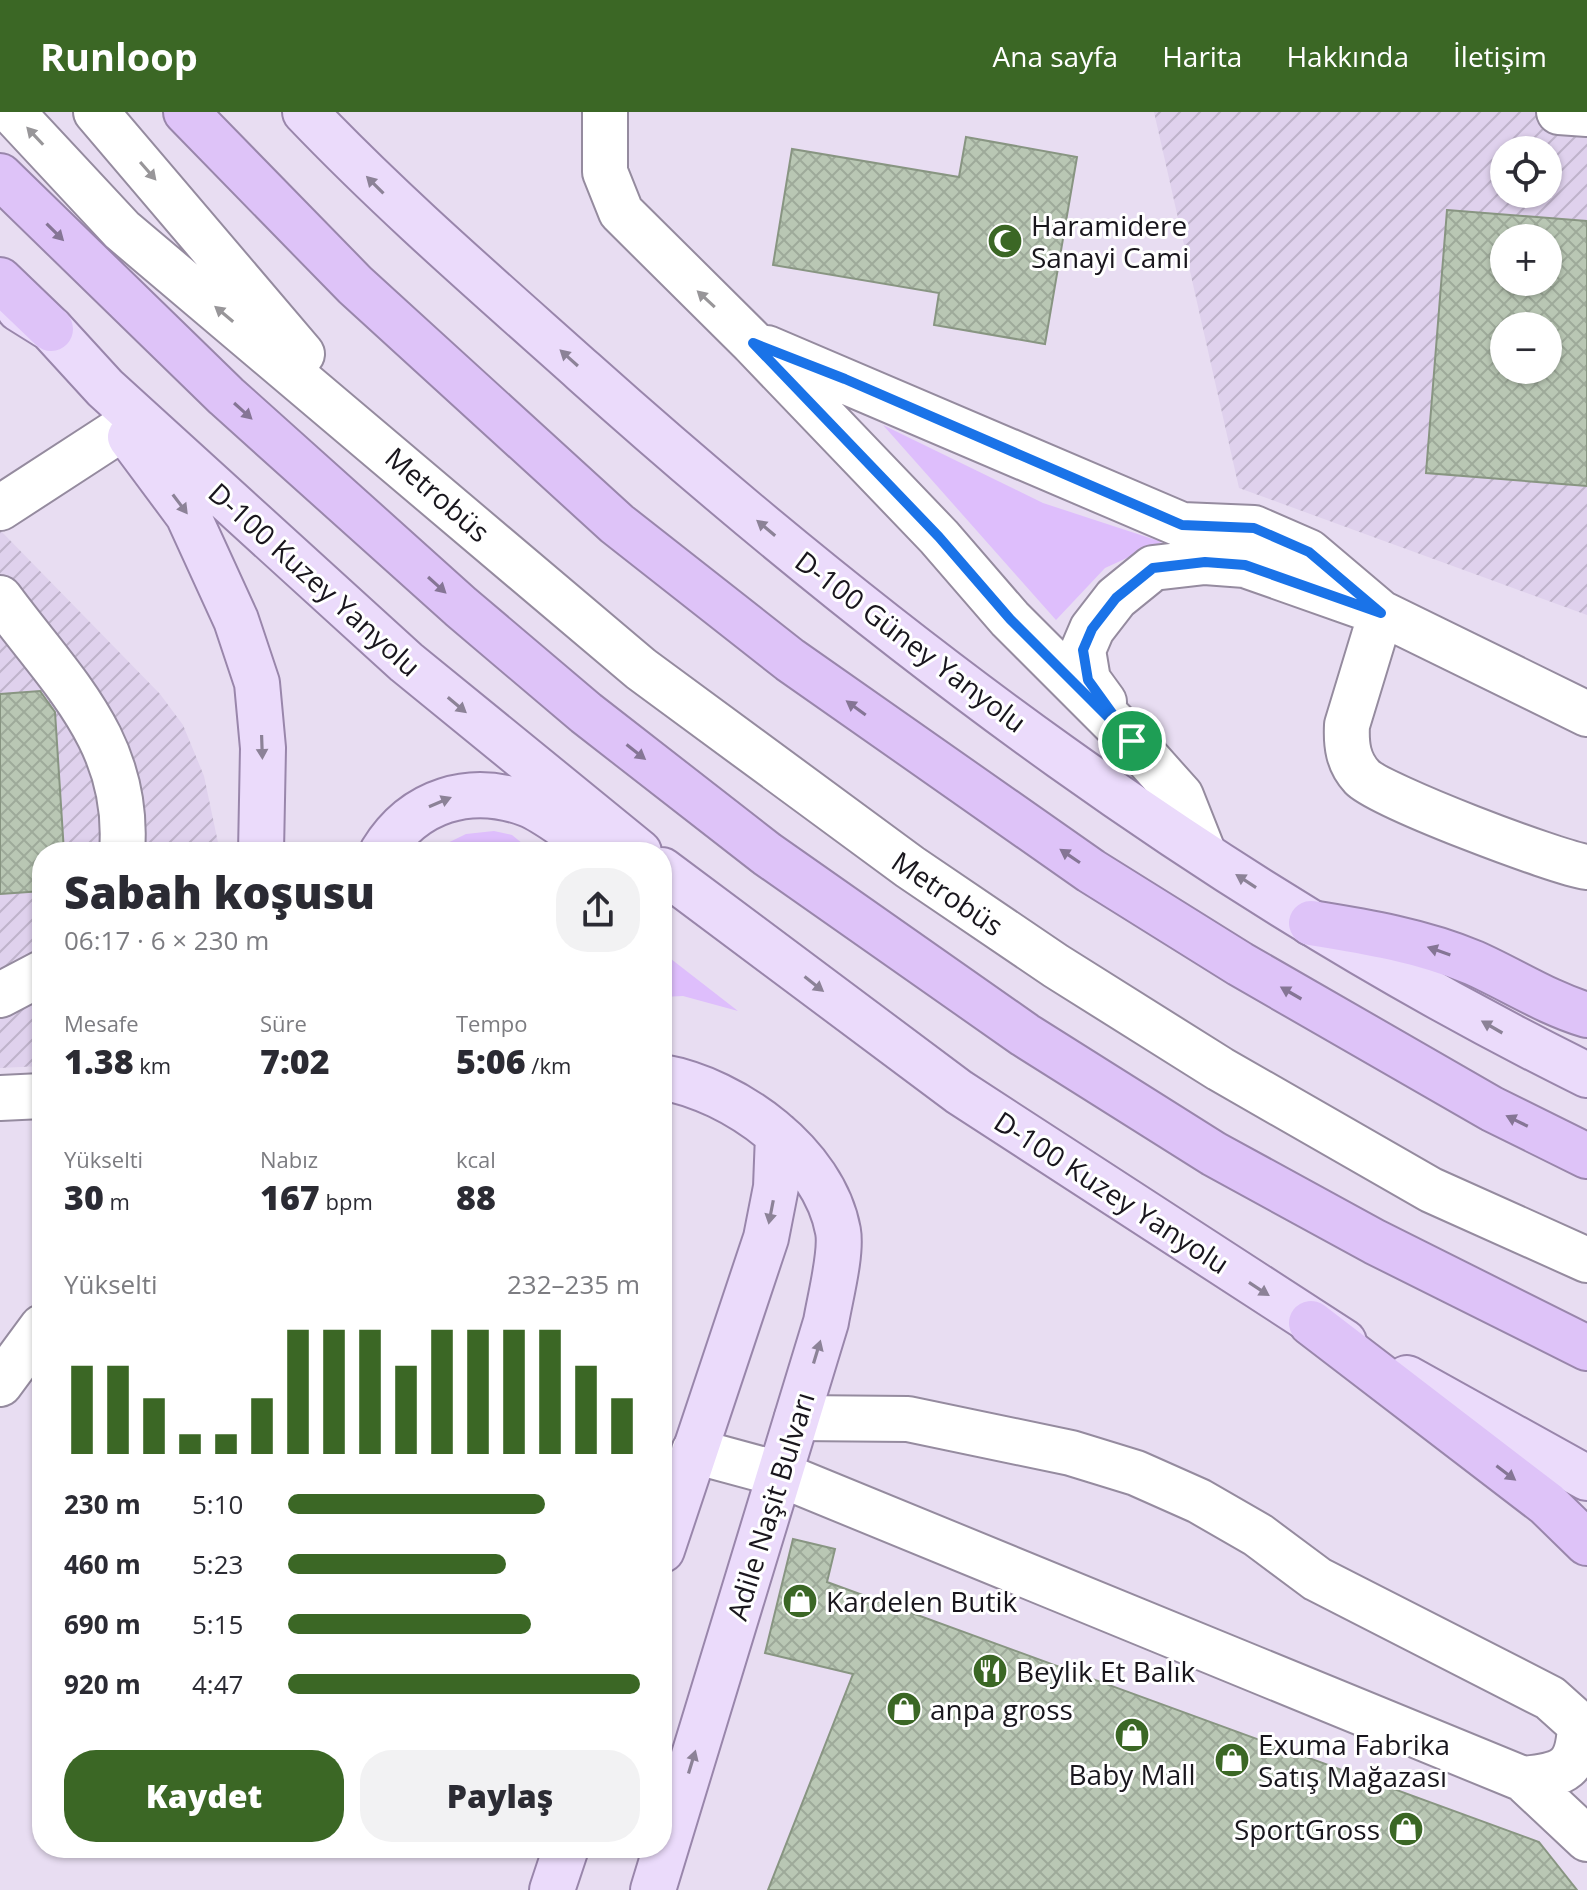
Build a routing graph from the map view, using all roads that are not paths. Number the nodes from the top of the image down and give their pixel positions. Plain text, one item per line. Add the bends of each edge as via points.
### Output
1 (12, 112) edge
2 (96, 112) edge
3 (186, 112) edge
4 (305, 112) edge
5 (605, 112) edge
6 (1559, 112) edge
7 (1587, 114) edge
8 (0, 176) edge
9 (0, 280) edge
10 (0, 297) edge
11 (51, 329) junction
12 (753, 343) junction
13 (123, 428) junction
14 (370, 436) junction
15 (0, 508) edge
16 (0, 598) edge
17 (1381, 613) junction
18 (1587, 714) edge
19 (1132, 741) junction
20 (123, 842) edge
21 (261, 842) edge
22 (390, 842) edge
23 (588, 842) edge
24 (627, 842) edge
25 (1204, 854) junction
26 (1587, 867) edge
27 (672, 877) edge
28 (672, 893) edge
29 (1311, 923) junction
30 (777, 956) junction
31 (32, 978) edge
32 (0, 995) edge
33 (1587, 1015) edge
34 (1587, 1075) edge
35 (672, 1079) edge
36 (32, 1096) edge
37 (0, 1098) edge
38 (778, 1135) junction
39 (1587, 1156) edge
40 (1587, 1260) edge
41 (1311, 1323) junction
42 (32, 1341) edge
43 (1587, 1348) edge
44 (0, 1384) edge
45 (797, 1418) junction
46 (694, 1451) junction
47 (779, 1474) junction
48 (1587, 1478) edge
49 (672, 1519) edge
50 (1587, 1543) edge
51 (1584, 1727) edge
52 (1523, 1779) junction
53 (672, 1827) edge
54 (1587, 1839) edge
55 (563, 1858) edge
56 (663, 1858) edge
57 (552, 1890) edge
58 (653, 1890) edge

14 -> 1 street, Metrobüs via 122,230
2 -> 14 street, Metrobüs
39 -> 3 highway via 1492,1109 1240,964 1078,862 790,660 617,524 355,285
25 -> 4 main road, D-100 Güney Yanyolu via 885,627 648,429 378,188
12 -> 5 street via 621,212 605,172
6 - 7 street
8 -> 43 highway via 226,396 461,607 767,854 1025,1035 1214,1154
9 - 11 highway
10 - 11 main road, D-100 Kuzey Yanyolu
11 - 13 main road
11 -> 24 main road, D-100 Kuzey Yanyolu via 105,388 406,662
12 - 17 street via 1182,525 1254,528 1309,552
12 - 19 street via 1010,619
13 - 15 street
13 -> 21 main road via 188,515 226,595 257,683 263,748
14 - 40 street, Metrobüs via 641,669 1056,966 1220,1069 1431,1190
16 - 20 street via 98,731 112,759
17 - 18 street
17 - 19 street via 1245,565 1205,562 1153,568 1116,598 1083,650 1088,680
17 - 26 street via 1347,725 1352,764 1364,780 1418,806
19 - 25 street via 1181,796
22 -> 23 main road via 411,817 441,800 468,793 529,804
29 -> 25 main road, D-100 Güney Yanyolu
27 - 30 main road, D-100 Kuzey Yanyolu
28 - 30 main road
33 -> 29 highway via 1473,963 1400,938
34 -> 29 main road, D-100 Güney Yanyolu via 1508,1037
30 -> 41 main road, D-100 Kuzey Yanyolu via 959,1092
31 - 32 street
35 - 38 main road, Adile Naşit Bulvarı via 737,1103
36 - 37 street
45 -> 38 main road, Adile Naşit Bulvarı via 826,1322 839,1234 827,1193
38 -> 46 main road via 776,1187 766,1238
41 - 48 main road, D-100 Kuzey Yanyolu
41 -> 50 highway via 1547,1504
42 - 44 street
45 - 47 main road, Adile Naşit Bulvarı
45 - 51 street via 908,1419 1071,1453 1136,1473 1247,1528 1317,1579 1550,1698
46 - 47 street
46 - 49 main road
47 - 52 street
53 -> 47 main road, Adile Naşit Bulvarı
51 - 52 street via 1571,1766 1552,1776
52 - 54 street
55 - 57 main road
58 -> 56 main road, Adile Naşit Bulvarı

